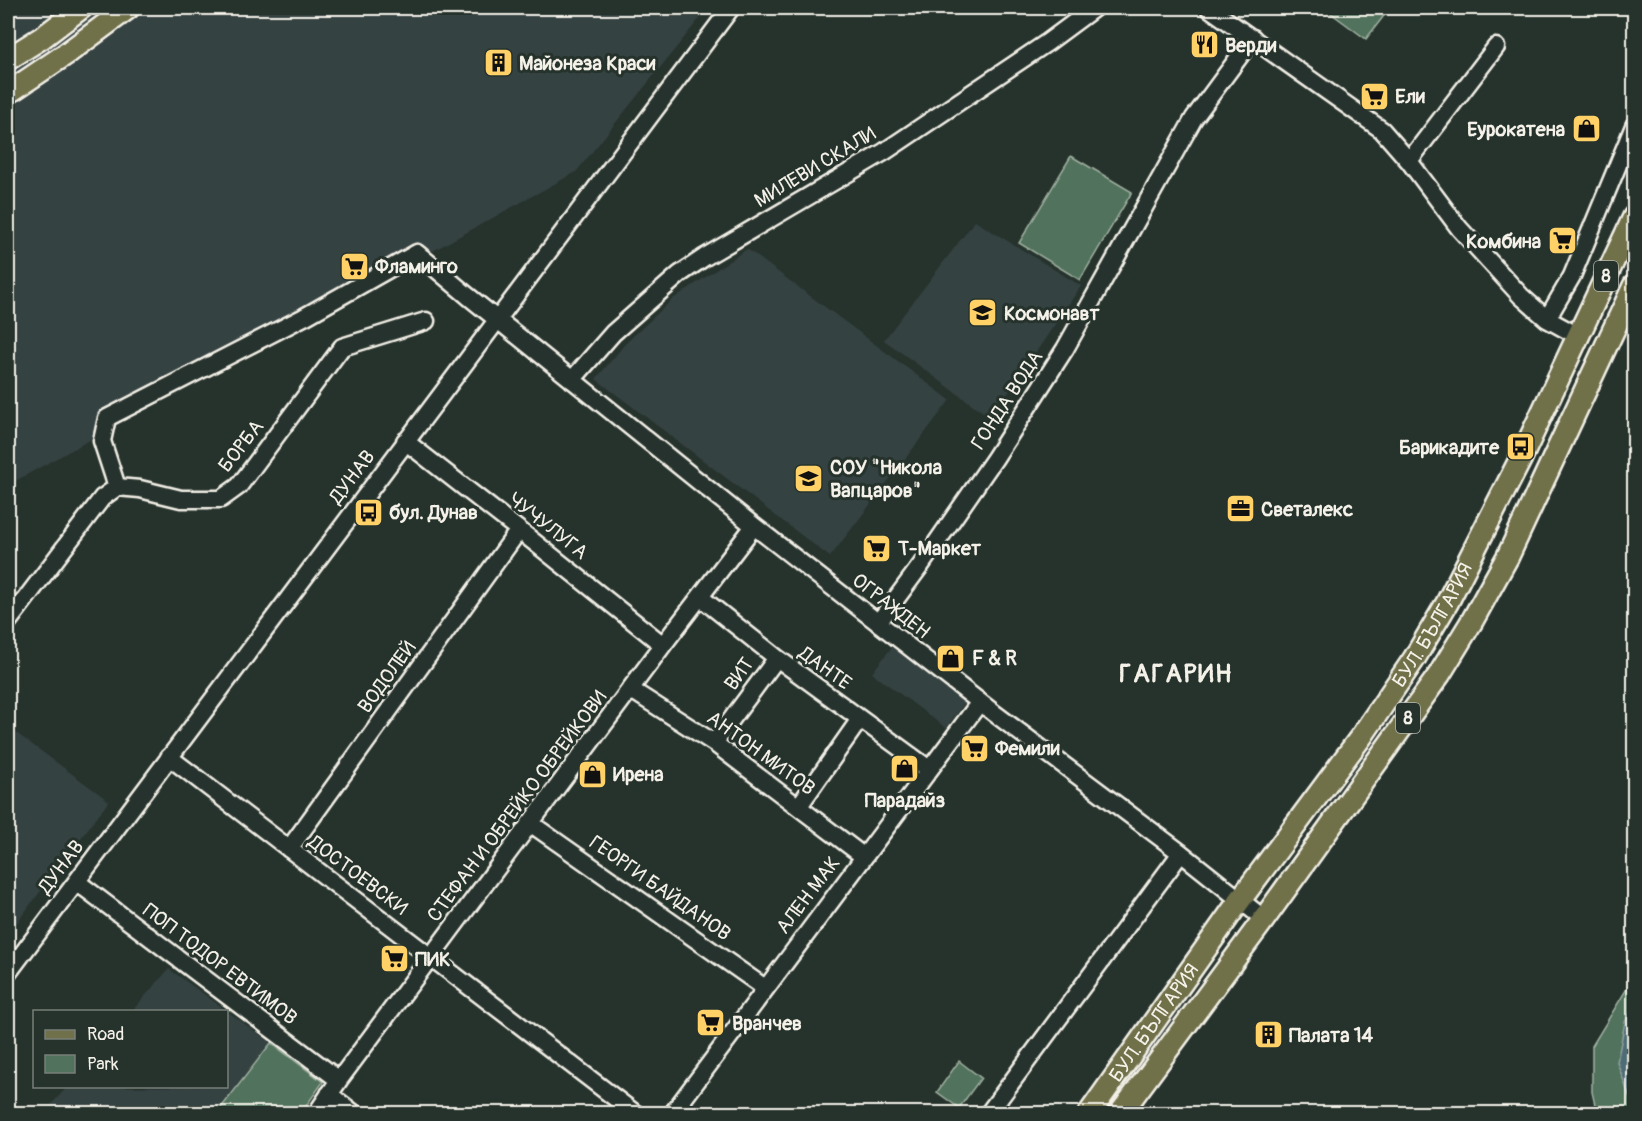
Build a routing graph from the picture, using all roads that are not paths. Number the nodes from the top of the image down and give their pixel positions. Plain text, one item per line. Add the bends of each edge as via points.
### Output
1 (81, 8) edge
2 (128, 8) edge
3 (731, 8) edge
4 (1094, 8) edge
5 (1209, 8) edge
6 (1252, 38) junction
7 (1496, 47) dead end
8 (8, 59) edge
9 (8, 93) edge
10 (1635, 126) edge
11 (1409, 161) junction
12 (1635, 217) edge
13 (1635, 286) edge
14 (496, 319) junction
15 (1547, 319) junction
16 (426, 321) dead end
17 (1578, 336) junction
18 (572, 380) junction
19 (405, 441) junction
20 (117, 486) junction
21 (754, 526) junction
22 (519, 530) junction
23 (700, 597) junction
24 (8, 622) edge
25 (878, 623) junction
26 (663, 645) junction
27 (777, 658) junction
28 (630, 689) junction
29 (980, 702) junction
30 (860, 719) junction
31 (714, 743) junction
32 (169, 758) junction
33 (929, 769) junction
34 (799, 806) junction
35 (530, 823) junction
36 (289, 849) junction
37 (1181, 853) junction
38 (863, 856) junction
39 (77, 882) junction
40 (1240, 900) junction
41 (1264, 919) junction
42 (431, 957) junction
43 (8, 973) edge
44 (765, 988) junction
45 (339, 1080) junction
46 (329, 1094) junction
47 (316, 1113) edge
48 (355, 1113) edge
49 (636, 1113) edge
50 (672, 1113) edge
51 (987, 1113) edge
52 (1089, 1113) edge
53 (1120, 1113) edge

1 - 8 main road
2 - 9 main road
3 - 14 street, ДУНАВ
4 - 18 street, МИЛЕВИ СКАЛИ via 884,152 689,268 613,333
5 - 6 street
6 - 11 street via 1382,130
6 - 25 street, ГОНДА ВОДА via 1194,118 1065,349 995,458
7 - 11 street
10 - 15 street via 1572,276
11 - 15 street via 1459,228
12 - 17 main road, БУЛ. БЪЛГАРИЯ / 8
13 - 41 main road, 8 via 1508,556 1472,621 1439,675
14 - 18 street, ОГРАЖДЕН
14 - 19 street, ДУНАВ
14 - 20 street via 417,253 304,317 107,418 102,441
15 - 17 street
16 - 20 street, БОРБА via 342,347 239,486 222,499 181,499
17 - 40 main road, БУЛ. БЪЛГАРИЯ / 8 via 1516,469 1414,659
18 - 21 street, ОГРАЖДЕН
19 - 22 street, ЧУЧУЛУГА
19 - 32 street, ДУНАВ
20 - 24 street via 102,498
21 - 23 street, СТЕФАН И ОБРЕЙКО ОБРЕЙКОВИ
21 - 25 street, ОГРАЖДЕН
22 - 26 street, ЧУЧУЛУГА
22 - 36 street, ВОДОЛЕЙ
23 - 26 street, СТЕФАН И ОБРЕЙКО ОБРЕЙКОВИ
23 - 27 street, ДАНТЕ
25 - 29 street, ОГРАЖДЕН
26 - 28 street, СТЕФАН И ОБРЕЙКО ОБРЕЙКОВИ
27 - 30 street, ДАНТЕ
27 - 31 street, ВИТ
28 - 31 street, АНТОН МИТОВ
28 - 35 street, СТЕФАН И ОБРЕЙКО ОБРЕЙКОВИ
29 - 33 street, АЛЕН МАК
29 - 37 street, ОГРАЖДЕН
30 - 33 street, ДАНТЕ
30 - 34 street
31 - 34 street, АНТОН МИТОВ
32 - 36 street, ДОСТОЕВСКИ
32 - 39 street, ДУНАВ
33 - 38 street, АЛЕН МАК
34 - 38 street, АНТОН МИТОВ
35 - 42 street, СТЕФАН И ОБРЕЙКО ОБРЕЙКОВИ
35 - 44 street, ГЕОРГИ БАЙДАНОВ
36 - 42 street, ДОСТОЕВСКИ
37 - 40 street, ОГРАЖДЕН
37 - 51 street
38 - 44 street, АЛЕН МАК
39 - 43 street, ДУНАВ
39 - 45 street, ПОП ТОДОР ЕВТИМОВ
40 - 41 street, ОГРАЖДЕН
40 - 52 main road, БУЛ. БЪЛГАРИЯ / 8
41 - 53 main road, 8
42 - 45 street, СТЕФАН И ОБРЕЙКО ОБРЕЙКОВИ
42 - 49 street, ДОСТОЕВСКИ
44 - 50 street, АЛЕН МАК
45 - 46 street, СТЕФАН И ОБРЕЙКО ОБРЕЙКОВИ
46 - 47 street, СТЕФАН И ОБРЕЙКО ОБРЕЙКОВИ
46 - 48 street

